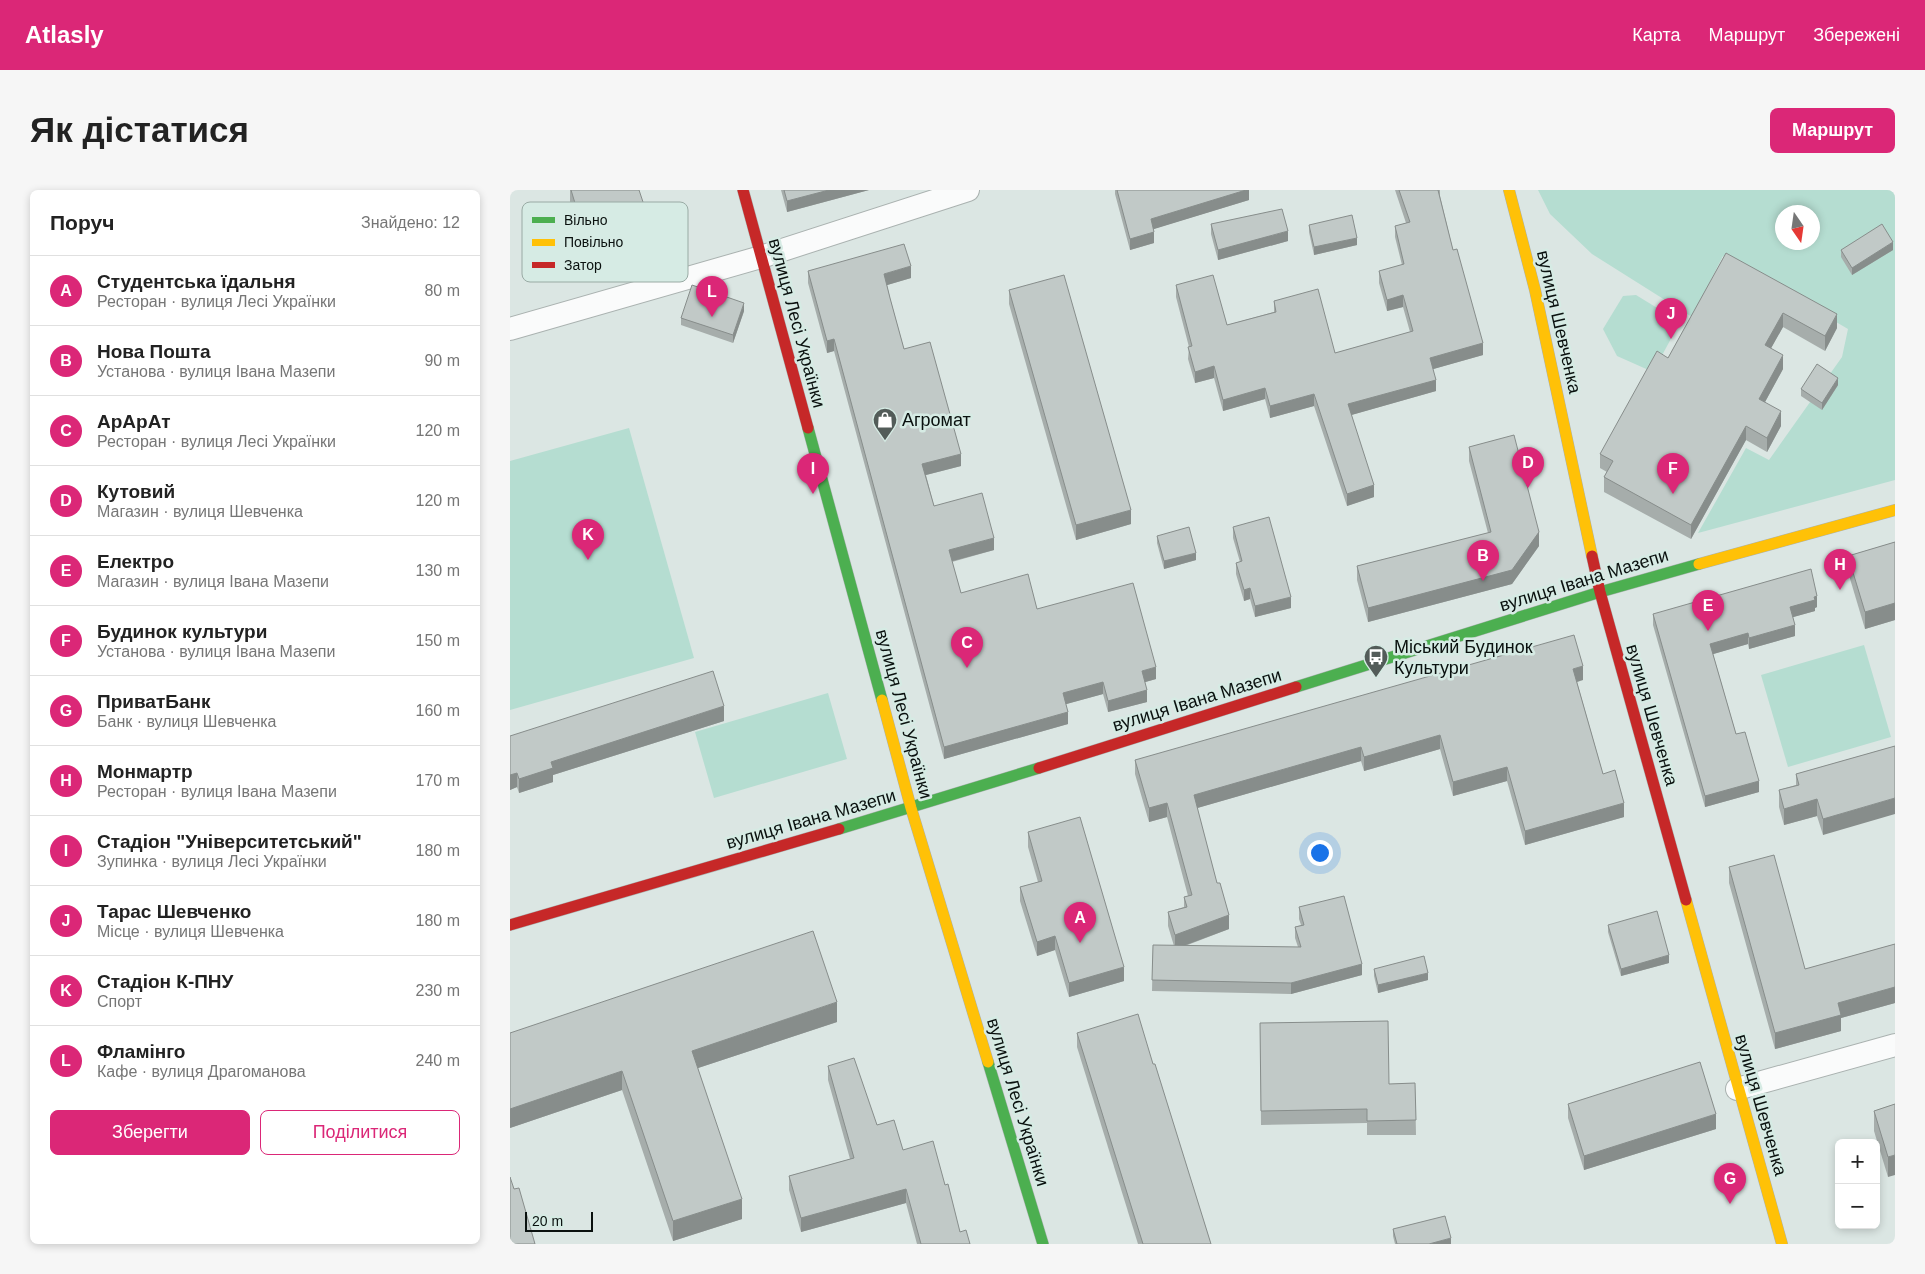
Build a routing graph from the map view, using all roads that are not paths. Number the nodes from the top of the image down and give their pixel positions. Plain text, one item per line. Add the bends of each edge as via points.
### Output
1 (743, 190) edge
2 (968, 190) edge
3 (1510, 190) edge
4 (761, 257) junction
5 (688, 278) edge
6 (674, 282) edge
7 (510, 329) edge
8 (1895, 510) edge
9 (1600, 592) junction
10 (911, 808) junction
11 (510, 925) edge
12 (1895, 1045) edge
13 (1738, 1089) junction
14 (1043, 1244) edge
15 (1782, 1244) edge

1 - 4 street, вулиця Лесі Українки
2 - 4 street
3 - 9 street, вулиця Шевченка via 1535,290
4 - 5 street
4 - 10 street, вулиця Лесі Українки
6 - 7 street
8 - 9 street, вулиця Івана Мазепи
9 - 10 street, вулиця Івана Мазепи
9 - 13 street, вулиця Шевченка
10 - 11 street, вулиця Івана Мазепи
10 - 14 street, вулиця Лесі Українки
12 - 13 street
13 - 15 street, вулиця Шевченка

